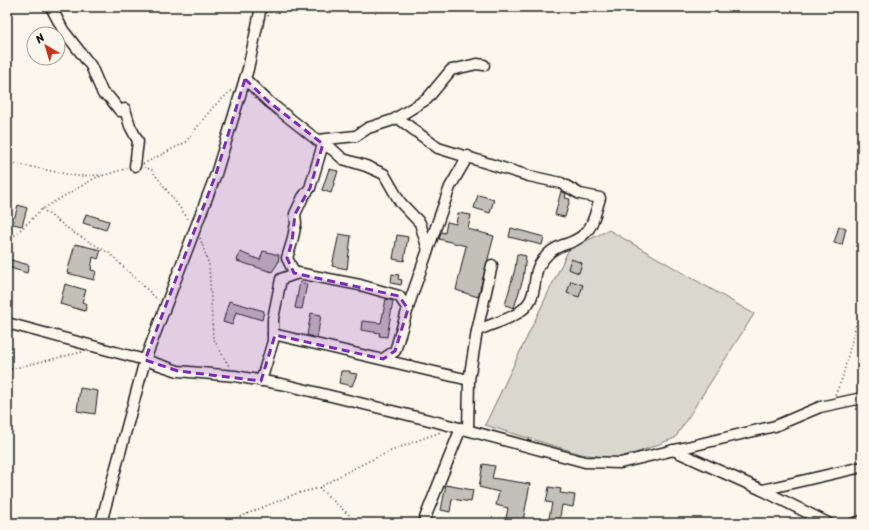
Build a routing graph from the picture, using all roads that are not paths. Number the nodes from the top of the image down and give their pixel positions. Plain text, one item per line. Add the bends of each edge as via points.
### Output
1 (51, 7) edge
2 (261, 7) edge
3 (484, 65) dead end
4 (245, 79) junction
5 (398, 118) junction
6 (320, 142) junction
7 (468, 156) junction
8 (135, 166) road end
9 (428, 250) junction
10 (492, 265) dead end
11 (295, 274) junction
12 (408, 309) junction
13 (7, 323) edge
14 (477, 331) junction
15 (273, 334) junction
16 (383, 359) junction
17 (145, 360) junction
18 (469, 380) junction
19 (261, 381) junction
20 (862, 398) edge
21 (465, 429) junction
22 (674, 450) junction
23 (862, 467) edge
24 (762, 490) junction
25 (862, 521) edge
26 (101, 523) edge
27 (423, 523) edge
28 (828, 523) edge
29 (854, 523) edge

1 - 8 street via 63,30 91,66 103,94 110,97 120,111 125,109 138,141
2 - 4 street
3 - 5 street via 477,64 450,70 427,99
4 - 6 street via 268,102
4 - 17 street via 216,174
5 - 6 street via 368,128 356,136
5 - 7 street via 438,148
6 - 9 street via 342,159 384,174 400,202 420,223
6 - 11 street via 310,188 295,214 296,223 287,258
7 - 9 street via 450,187
7 - 14 street via 529,176 561,183 580,194 600,198 594,223 584,236 549,252 540,263 535,272 533,294 522,310
9 - 12 street
10 - 14 street
11 - 12 street via 360,285 399,296
11 - 15 street via 281,278 273,319
12 - 16 street via 395,351
13 - 17 street
14 - 18 street
15 - 16 street
15 - 19 street
16 - 18 street
17 - 19 street via 178,371
17 - 26 street
18 - 21 street
19 - 21 street
20 - 22 street via 820,407 775,426
21 - 22 street via 585,462 620,463
21 - 27 street
22 - 24 street
23 - 24 street
24 - 28 street
25 - 29 street

